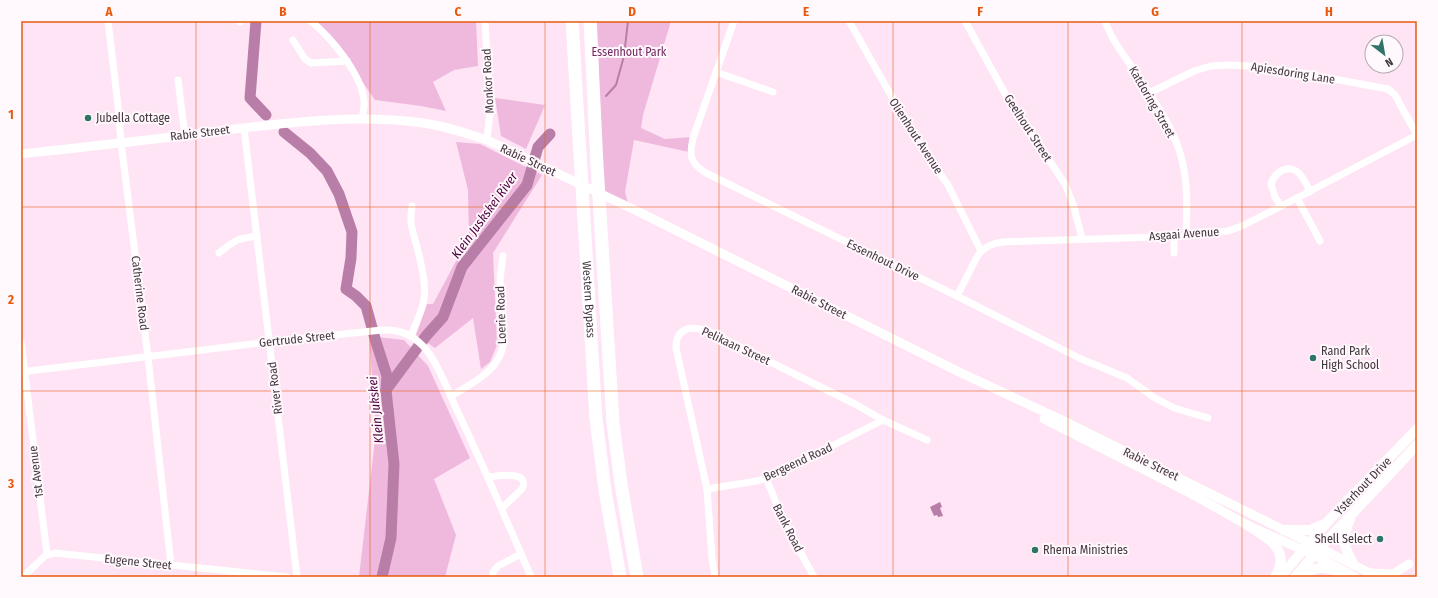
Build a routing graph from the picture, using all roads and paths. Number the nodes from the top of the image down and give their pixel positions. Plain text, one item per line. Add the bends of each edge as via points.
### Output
1 (108, 21) edge
2 (311, 21) edge
3 (485, 21) edge
4 (572, 21) edge
5 (590, 21) edge
6 (734, 21) edge
7 (849, 21) edge
8 (965, 21) edge
9 (1105, 21) edge
10 (293, 40) dead end
11 (347, 61) junction
12 (716, 72) junction
13 (178, 80) dead end
14 (773, 92) dead end
15 (1149, 93) junction
16 (362, 118) junction
17 (244, 128) junction
18 (1417, 135) edge
19 (185, 136) junction
20 (487, 140) junction
21 (121, 142) junction
22 (21, 154) edge
23 (1310, 192) junction
24 (1297, 198) junction
25 (412, 206) dead end
26 (1280, 206) junction
27 (257, 236) junction
28 (1174, 236) junction
29 (1186, 236) junction
30 (1082, 238) junction
31 (1320, 241) dead end
32 (981, 251) junction
33 (219, 253) dead end
34 (1174, 253) dead end
35 (503, 256) dead end
36 (957, 296) junction
37 (413, 338) junction
38 (21, 342) edge
39 (269, 342) junction
40 (148, 357) junction
41 (23, 372) edge
42 (991, 388) junction
43 (451, 396) junction
44 (1208, 418) dead end
45 (884, 420) junction
46 (1417, 428) edge
47 (928, 440) dead end
48 (1417, 445) edge
49 (489, 477) junction
50 (766, 478) junction
51 (707, 489) junction
52 (502, 508) junction
53 (1352, 514) junction
54 (1331, 518) junction
55 (1248, 525) junction
56 (1283, 530) junction
57 (1306, 547) junction
58 (1317, 552) junction
59 (47, 554) junction
60 (521, 554) junction
61 (1409, 564) dead end
62 (171, 565) junction
63 (1352, 572) edge
64 (1367, 572) junction
65 (23, 577) edge
66 (287, 577) edge
67 (297, 577) edge
68 (493, 577) edge
69 (531, 577) edge
70 (620, 577) edge
71 (637, 577) edge
72 (715, 577) edge
73 (814, 577) edge
74 (1275, 577) edge
75 (1280, 577) edge
76 (1295, 577) edge
77 (1300, 577) edge
78 (1378, 577) edge

1 - 21 street, Catherine Road
2 - 11 street via 322,30
3 - 20 street, Monkor Road via 490,112
4 - 70 highway, Western Bypass via 596,419
5 - 71 highway, Western Bypass via 613,423
6 - 12 street, Essenhout Drive
7 - 32 street, Olienhout Avenue via 915,138 948,185
8 - 30 street, Geelhout Street via 1007,97 1064,184 1073,204
9 - 15 street, Katdoring Street
10 - 11 street via 305,59 311,63
11 - 16 street via 357,78 364,100
12 - 14 street
12 - 36 street, Essenhout Drive via 692,143 692,159 698,167
13 - 19 street
15 - 18 street, Apiesdoring Lane via 1185,74 1211,66 1249,66 1296,72 1388,89 1395,95
15 - 29 street, Katdoring Street via 1170,130 1182,160 1186,196
16 - 17 street, Rabie Street
16 - 20 street, Rabie Street via 446,127
17 - 19 street, Rabie Street
17 - 27 street, River Road
18 - 23 street, Asgaai Avenue
19 - 21 street, Rabie Street
20 - 42 street, Rabie Street via 646,216
21 - 22 street, Rabie Street
21 - 40 street, Catherine Road
23 - 24 street, Asgaai Avenue
23 - 26 street via 1294,169 1281,171 1276,174 1271,184
24 - 26 street, Asgaai Avenue
24 - 31 street
25 - 37 street via 411,224 425,291
26 - 29 street, Asgaai Avenue via 1228,231
27 - 33 street via 233,242
27 - 39 street, River Road
28 - 29 street, Asgaai Avenue
28 - 30 street, Asgaai Avenue
28 - 34 street
30 - 32 street, Asgaai Avenue via 995,243
32 - 36 street
35 - 43 street, Loerie Road via 500,280 504,339 501,354 498,362 486,374
36 - 44 street, Essenhout Drive via 1078,358 1127,378 1168,405
37 - 39 street, Gertrude Street via 405,332 382,330
37 - 43 street, Gertrude Street via 422,345 435,363
38 - 41 street, 1st Avenue
39 - 40 street, Gertrude Street
39 - 67 street, River Road
40 - 41 street, Gertrude Street
40 - 62 street, Catherine Road
41 - 59 street, 1st Avenue
42 - 55 street, Rabie Street via 1016,404
42 - 56 street, Rabie Street via 1066,422
43 - 49 street, Gertrude Street
45 - 47 street, Pelikaan Street
45 - 50 street, Bergeend Road
45 - 51 street, Pelikaan Street via 710,332 700,328 689,328 681,333 676,348
46 - 54 main road, Ysterhout Drive
48 - 53 main road, Ysterhout Drive
49 - 52 street, Gertrude Street
49 - 52 street via 514,475 522,480 522,489
50 - 51 street, Bergeend Road
50 - 73 street, Bank Road via 784,522
51 - 72 street, Pelikaan Street
52 - 60 street, Gertrude Street
53 - 58 main road, Ysterhout Drive
53 - 63 main road via 1344,541
54 - 56 main road via 1310,530
54 - 57 main road, Ysterhout Drive
55 - 57 street, Rabie Street
55 - 74 main road via 1270,539 1278,550 1281,559
56 - 57 street, Rabie Street
57 - 58 street
57 - 75 main road, Ysterhout Drive
58 - 63 street
58 - 76 main road, Ysterhout Drive
59 - 62 street, Eugene Street
59 - 65 street
60 - 68 street via 498,566 493,572
60 - 69 street, Gertrude Street
61 - 64 street via 1392,574
62 - 66 street, Eugene Street
63 - 64 street
63 - 77 main road via 1320,567
64 - 78 street

